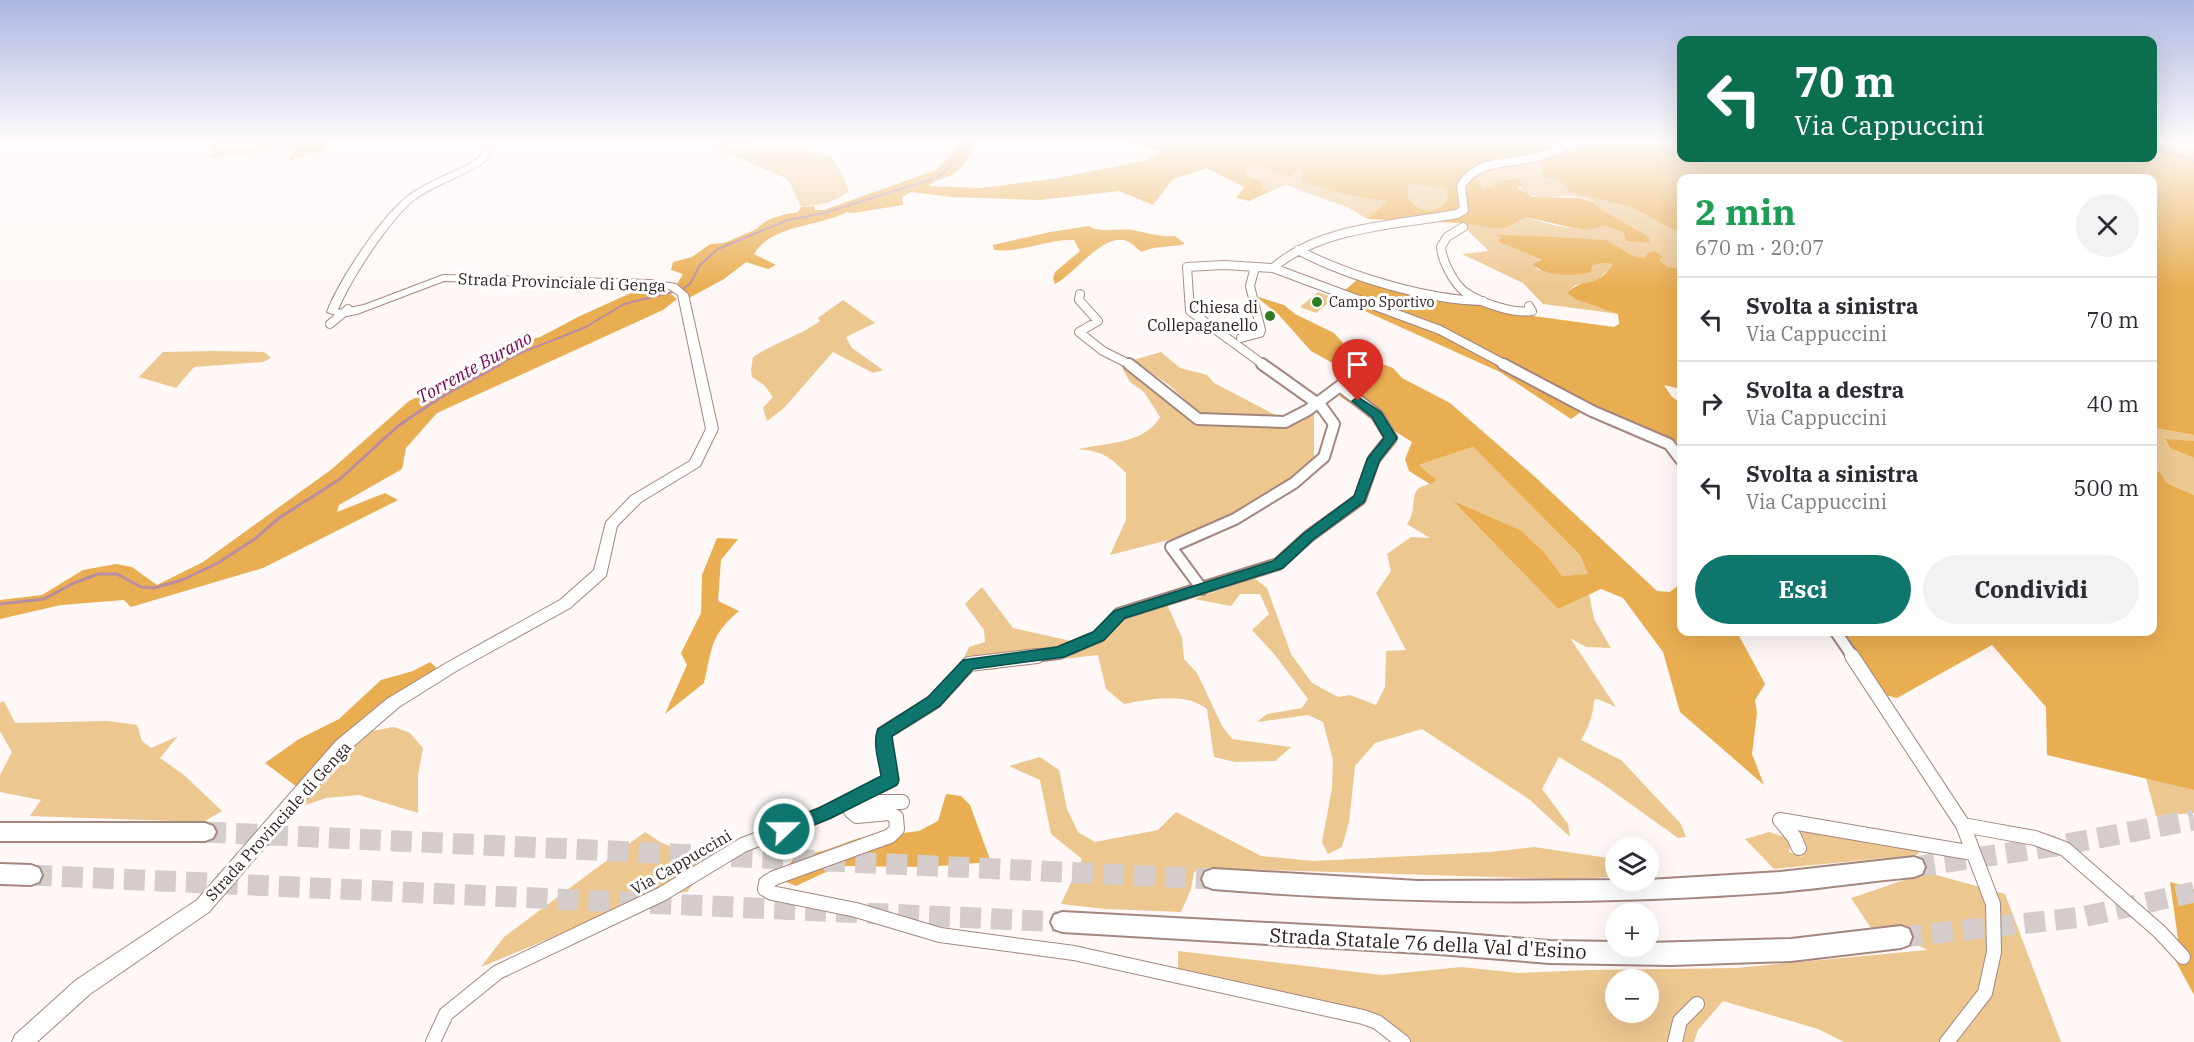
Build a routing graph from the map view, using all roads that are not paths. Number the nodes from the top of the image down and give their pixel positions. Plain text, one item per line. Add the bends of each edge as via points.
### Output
1 (422, 192) edge
2 (1462, 192) edge
3 (1463, 227) dead end
4 (1298, 250) junction
5 (1255, 267) junction
6 (1273, 268) junction
7 (1080, 294) dead end
8 (1483, 301) junction
9 (1529, 306) dead end
10 (345, 312) junction
11 (330, 324) dead end
12 (1241, 338) dead end
13 (1317, 403) junction
14 (1677, 454) edge
15 (1202, 589) junction
16 (1839, 636) edge
17 (902, 802) dead end
18 (1963, 825) junction
19 (0, 832) edge
20 (205, 832) tunnel mouth
21 (1799, 848) dead end
22 (1973, 853) junction
23 (1914, 867) tunnel mouth
24 (0, 874) edge
25 (31, 875) tunnel mouth
26 (1213, 879) tunnel mouth
27 (1062, 922) tunnel mouth
28 (1901, 937) tunnel mouth
29 (2183, 957) dead end
30 (1697, 1004) dead end
31 (22, 1042) edge
32 (433, 1042) edge
33 (1403, 1042) edge
34 (1675, 1042) edge
35 (1947, 1042) edge

1 - 10 main road via 385,224 332,312
2 - 4 street via 1464,210 1457,214 1341,235
3 - 8 street via 1443,241 1440,254 1460,288
4 - 6 street via 1284,256
4 - 8 street via 1337,268 1416,292
5 - 6 street
5 - 12 street via 1250,286 1261,330
5 - 13 street via 1187,267 1190,311
6 - 14 street via 1440,330 1592,411 1669,444
7 - 13 street via 1079,300 1098,321 1079,332 1144,374 1198,419 1285,422
8 - 9 street via 1525,312 1532,311
10 - 11 street
10 - 31 main road, Strada Provinciale di Genga via 354,313 434,280 459,277 651,283 677,290 712,429 695,464 636,499 611,525 601,572 565,604 393,703 342,746 203,906 83,987
13 - 15 street via 1334,424 1324,457 1294,483 1235,519 1171,547
13 - 15 street, Via Cappuccini via 1340,386 1377,415 1391,438 1374,459 1360,499 1278,564
15 - 32 street, Via Cappuccini via 1119,614 1099,636 1059,652 969,664 934,702 884,733 891,780 825,813 743,845 662,894 498,972 446,1014
16 - 18 street
17 - 33 street via 868,802 851,811 857,816 889,813 896,817 897,829 890,836 774,878 766,883 765,889 940,934 1074,953 1363,1017 1377,1022
18 - 22 street
18 - 29 street via 2035,838 2065,849
19 - 20 highway
21 - 22 street via 1780,820
22 - 35 street via 1993,904 1994,952 1985,993
23 - 26 highway via 1762,883 1537,893 1374,890
24 - 25 highway
27 - 28 highway, Strada Statale 76 della Val d'Esino via 1572,952 1671,954 1791,950
30 - 34 street via 1680,1021

